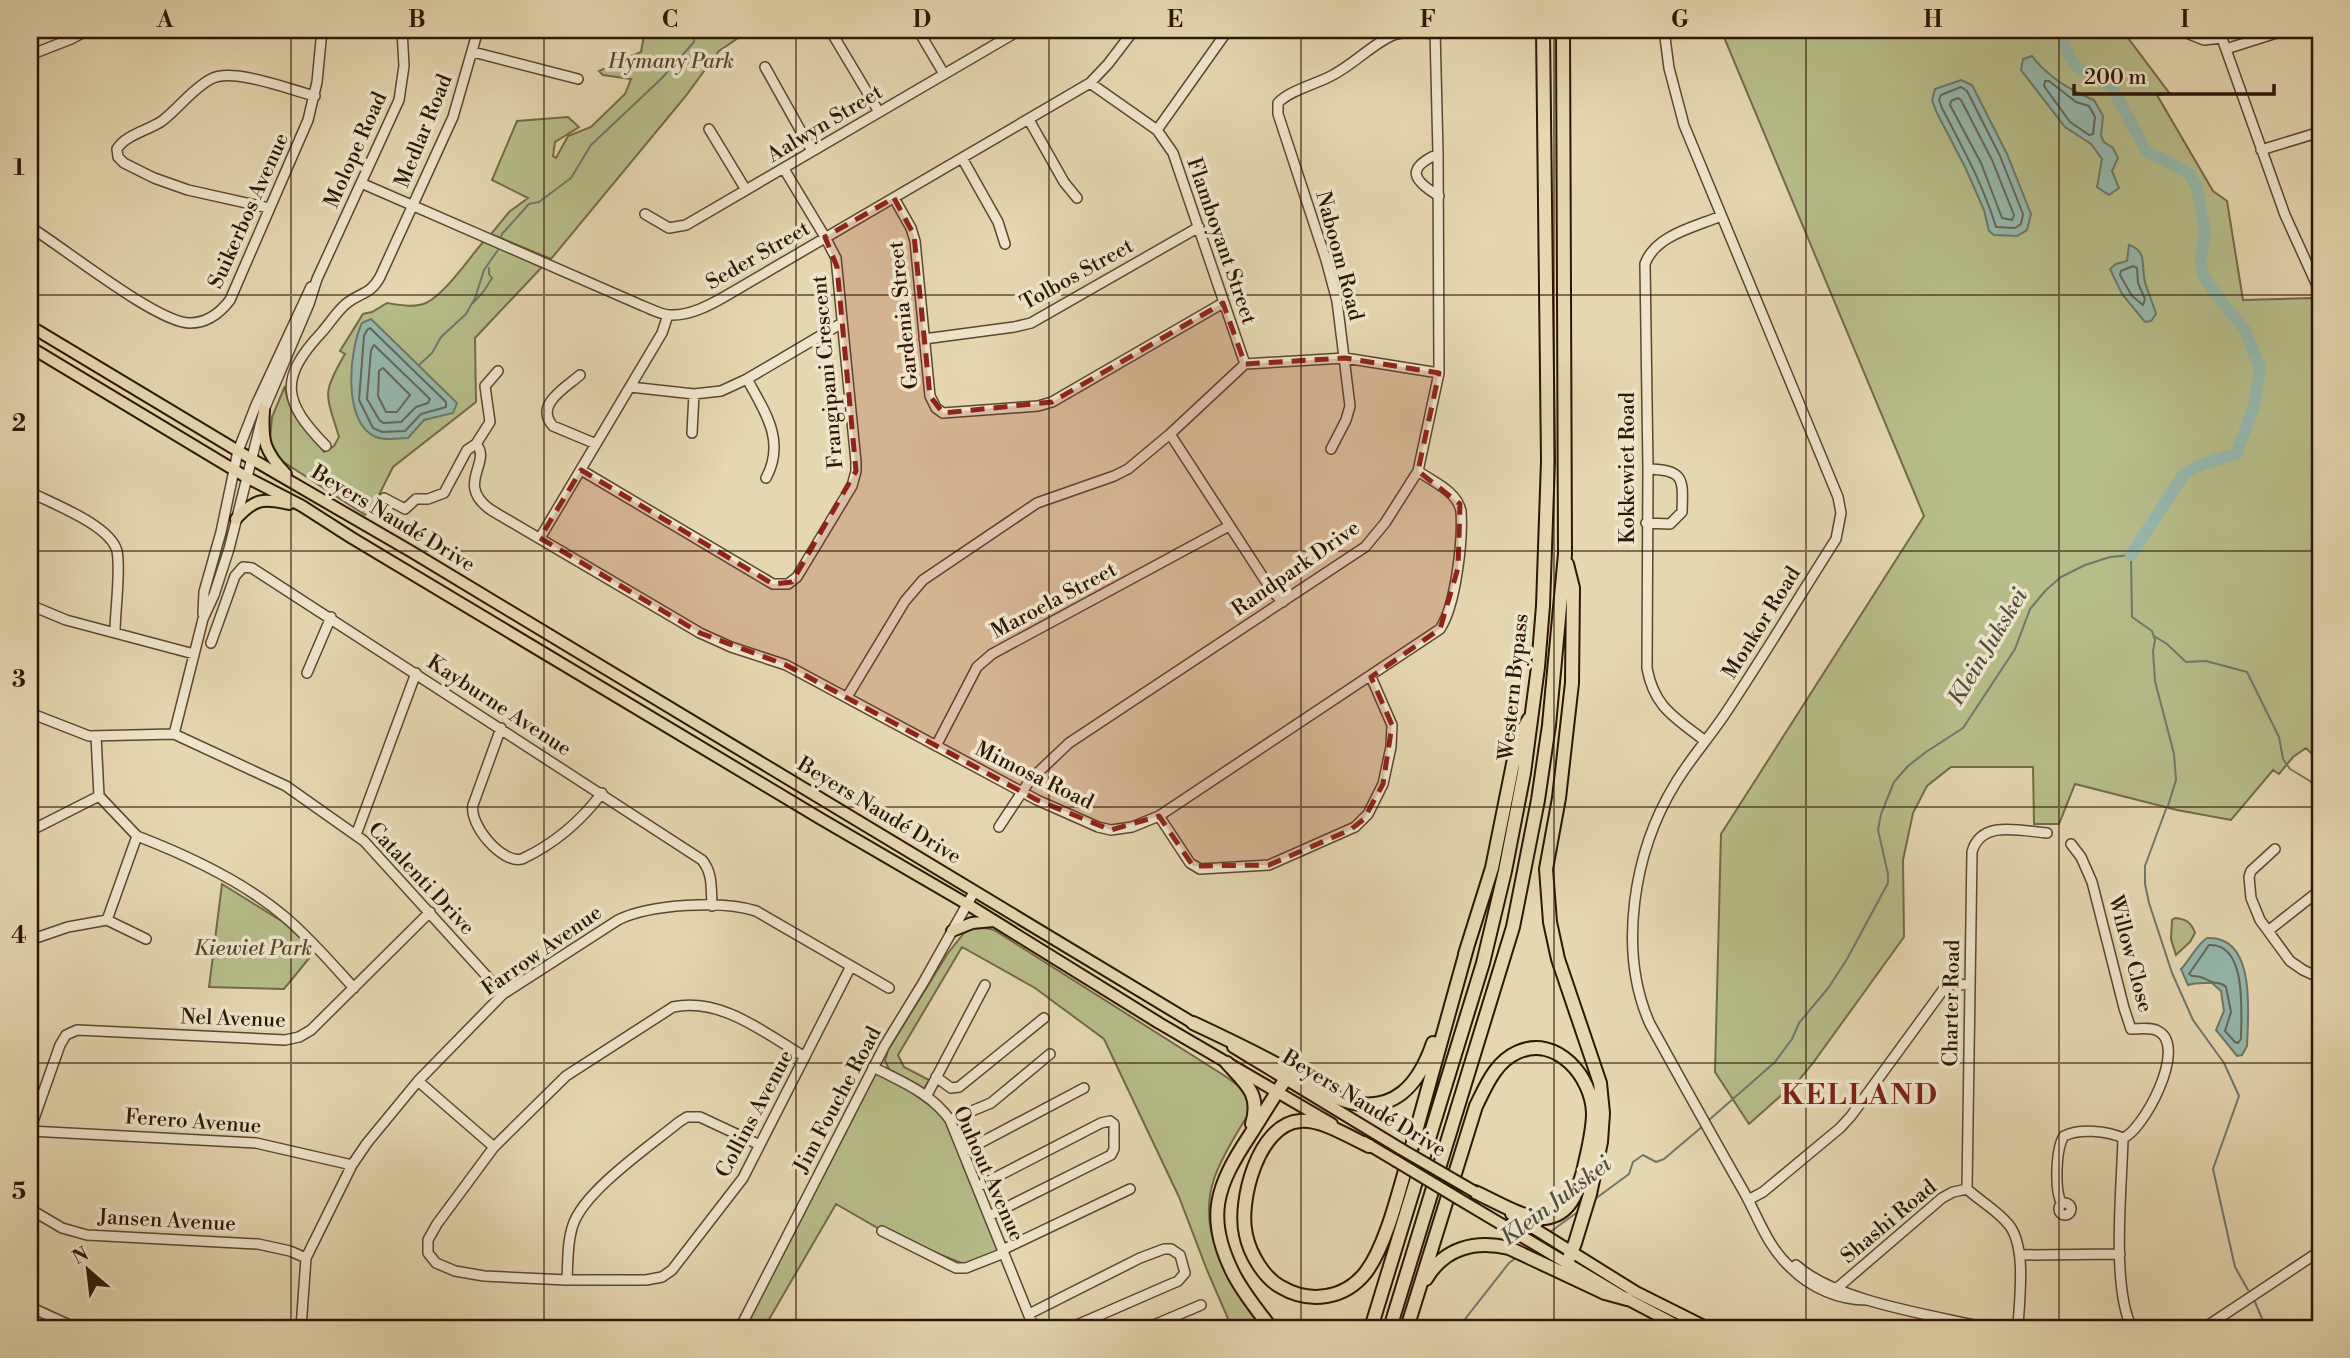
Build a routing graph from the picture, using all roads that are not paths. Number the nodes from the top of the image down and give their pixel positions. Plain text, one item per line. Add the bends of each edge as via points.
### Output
1 (88, 30) edge
2 (322, 30) edge
3 (402, 30) edge
4 (478, 30) edge
5 (830, 30) edge
6 (918, 30) edge
7 (1134, 30) edge
8 (1228, 30) edge
9 (1543, 30) edge
10 (1563, 30) edge
11 (1664, 30) edge
12 (2179, 30) edge
13 (2286, 30) edge
14 (1013, 32) edge
15 (1435, 32) edge
16 (2221, 34) edge
17 (2227, 49) junction
18 (472, 52) junction
19 (30, 55) edge
20 (765, 67) dead end
21 (944, 74) junction
22 (578, 79) dead end
23 (1090, 83) junction
24 (315, 96) junction
25 (879, 112) junction
26 (1029, 120) junction
27 (709, 129) dead end
28 (1157, 130) junction
29 (2320, 132) edge
30 (2261, 150) junction
31 (812, 151) junction
32 (1438, 154) junction
33 (962, 158) junction
34 (784, 169) junction
35 (362, 183) junction
36 (746, 190) junction
37 (1439, 195) junction
38 (894, 198) junction
39 (1077, 198) dead end
40 (413, 205) junction
41 (270, 208) junction
42 (645, 214) dead end
43 (1721, 216) junction
44 (30, 227) edge
45 (1199, 228) junction
46 (825, 237) junction
47 (1005, 244) dead end
48 (317, 279) junction
49 (2320, 292) edge
50 (1223, 303) junction
51 (668, 316) junction
52 (842, 323) junction
53 (30, 326) edge
54 (924, 339) junction
55 (30, 347) edge
56 (1345, 358) junction
57 (1245, 364) junction
58 (498, 371) dead end
59 (1439, 373) junction
60 (580, 375) dead end
61 (747, 379) junction
62 (630, 387) junction
63 (694, 394) junction
64 (264, 410) junction
65 (692, 433) dead end
66 (1170, 434) junction
67 (476, 444) junction
68 (596, 444) junction
69 (326, 446) dead end
70 (1331, 449) dead end
71 (238, 451) junction
72 (251, 458) junction
73 (1648, 469) junction
74 (233, 470) junction
75 (581, 470) junction
76 (1418, 471) junction
77 (246, 477) junction
78 (766, 478) dead end
79 (296, 484) junction
80 (30, 492) edge
81 (384, 498) dead end
82 (302, 506) junction
83 (236, 519) junction
84 (1646, 523) junction
85 (1229, 526) junction
86 (540, 538) junction
87 (1565, 554) junction
88 (1283, 601) junction
89 (30, 605) edge
90 (331, 617) junction
91 (203, 619) junction
92 (115, 632) junction
93 (211, 643) dead end
94 (194, 654) junction
95 (307, 673) dead end
96 (416, 673) junction
97 (1371, 677) junction
98 (847, 697) junction
99 (30, 713) edge
100 (1531, 716) junction
101 (501, 729) junction
102 (174, 734) junction
103 (96, 736) junction
104 (1705, 741) junction
105 (936, 746) junction
106 (1021, 792) junction
107 (602, 793) junction
108 (99, 796) junction
109 (1159, 816) junction
110 (999, 827) dead end
111 (30, 831) edge
112 (2047, 833) dead end
113 (356, 835) junction
114 (137, 836) junction
115 (2071, 845) dead end
116 (2276, 849) dead end
117 (2320, 890) edge
118 (974, 892) junction
119 (967, 904) junction
120 (712, 906) junction
121 (430, 912) junction
122 (107, 920) junction
123 (993, 921) junction
124 (952, 930) junction
125 (2267, 931) junction
126 (146, 939) dead end
127 (30, 940) edge
128 (1467, 948) junction
129 (851, 966) junction
130 (2319, 976) edge
131 (985, 985) dead end
132 (1970, 985) junction
133 (354, 988) junction
134 (889, 988) dead end
135 (503, 994) junction
136 (1044, 1018) dead end
137 (1194, 1023) junction
138 (1050, 1054) dead end
139 (805, 1057) junction
140 (1227, 1063) junction
141 (873, 1067) junction
142 (936, 1077) junction
143 (418, 1080) junction
144 (1285, 1080) junction
145 (1084, 1088) dead end
146 (1278, 1092) junction
147 (926, 1095) junction
148 (950, 1120) junction
149 (30, 1130) edge
150 (2123, 1138) junction
151 (760, 1145) junction
152 (1369, 1146) junction
153 (494, 1147) junction
154 (1242, 1147) junction
155 (963, 1152) junction
156 (352, 1164) junction
157 (977, 1187) junction
158 (1130, 1189) dead end
159 (1967, 1189) junction
160 (1475, 1192) junction
161 (1748, 1200) junction
162 (2062, 1204) dead end
163 (30, 1209) edge
164 (989, 1216) junction
165 (1757, 1218) junction
166 (883, 1231) dead end
167 (2320, 1251) edge
168 (1003, 1252) junction
169 (2120, 1254) junction
170 (2020, 1255) junction
171 (1570, 1257) junction
172 (306, 1258) junction
173 (567, 1280) junction
174 (1836, 1289) junction
175 (1627, 1299) junction
176 (1867, 1300) junction
177 (1201, 1305) dead end
178 (1414, 1305) junction
179 (30, 1307) edge
180 (1029, 1314) junction
181 (2218, 1319) junction
182 (76, 1328) edge
183 (301, 1328) edge
184 (740, 1328) edge
185 (1034, 1328) edge
186 (1070, 1328) edge
187 (1147, 1328) edge
188 (1270, 1328) edge
189 (1371, 1328) edge
190 (1390, 1328) edge
191 (1408, 1328) edge
192 (1682, 1328) edge
193 (1708, 1328) edge
194 (1988, 1328) edge
195 (2018, 1328) edge
196 (2132, 1328) edge
197 (2204, 1328) edge
198 (2224, 1328) edge

1 - 19 street
2 - 24 street, Suikerbos Avenue
3 - 35 street, Molope Road via 401,89
4 - 18 street, Medlar Road
5 - 25 street
6 - 21 street
7 - 23 street, Seder Street
8 - 28 street
9 - 100 highway, Western Bypass via 1548,461 1543,606
10 - 87 highway, Western Bypass
11 - 43 street, Monkor Road via 1678,107
12 - 16 street via 2204,40
13 - 17 street
14 - 21 street, Aalwyn Street
15 - 32 street, Randpark Drive
15 - 56 street, Naboom Road via 1393,35 1334,75 1278,103 1337,301
16 - 17 street
17 - 30 street
18 - 22 street
18 - 40 street, Medlar Road via 453,117
20 - 31 street
21 - 25 street, Aalwyn Street
23 - 26 street, Seder Street
23 - 28 street, Flamboyant Street
24 - 41 street, Suikerbos Avenue
24 - 41 street via 220,75 117,149 124,163 176,186
25 - 31 street, Aalwyn Street
26 - 33 street, Seder Street
26 - 39 street
27 - 36 street
28 - 45 street, Flamboyant Street via 1173,153
29 - 30 street
30 - 49 street
31 - 34 street, Aalwyn Street
32 - 37 street, Randpark Drive
32 - 37 street via 1423,161 1417,178
33 - 38 street, Seder Street
33 - 47 street via 998,222
34 - 36 street, Aalwyn Street
34 - 46 street, Frangipani Crescent
35 - 40 street
35 - 48 street, Molope Road
36 - 42 street, Aalwyn Street via 680,228 669,228
37 - 59 street, Randpark Drive
38 - 46 street, Seder Street
38 - 54 street, Gardenia Street via 914,235
40 - 51 street
40 - 69 street, Medlar Road via 375,285 347,303 304,352 292,375 293,402
41 - 44 street, Suikerbos Avenue via 230,300 215,315 193,323 164,316
43 - 73 street, Kokkewiet Road via 1658,243 1645,264
43 - 104 street, Monkor Road via 1841,513 1836,539
45 - 50 street, Flamboyant Street
45 - 54 street, Tolbos Street via 1031,323
46 - 51 street, Seder Street via 712,304
46 - 52 street, Frangipani Crescent via 837,267
48 - 64 street, Molope Road
48 - 71 street, Molope Road
50 - 54 street, Gardenia Street via 1068,395 1038,406 939,411 930,396
50 - 57 street, Flamboyant Street
51 - 62 street
52 - 61 street
52 - 75 street, Frangipani Crescent via 856,471 852,486 792,582 773,584
53 - 71 main road, Beyers Naudé Drive
55 - 74 main road, Beyers Naudé Drive
56 - 57 street
56 - 59 street
56 - 70 street, Naboom Road via 1350,406
57 - 66 street
58 - 67 street via 485,386 490,422
59 - 76 street, Randpark Drive
60 - 68 street via 548,404 546,412 553,426
61 - 63 street via 721,391
61 - 78 street via 772,431 774,459
62 - 63 street
62 - 68 street
63 - 65 street
64 - 72 street, Molope Road
64 - 79 main road via 266,449
66 - 85 street
66 - 98 street via 1121,473 1037,503 923,580 905,601
67 - 81 street via 467,450 444,493 416,499 405,509
67 - 86 street, Mimosa Road via 480,448 474,485 477,498
68 - 75 street
71 - 72 main road, Beyers Naudé Drive
71 - 74 street, Molope Road
72 - 77 street, Molope Road
72 - 79 main road, Beyers Naudé Drive
73 - 84 street, Kokkewiet Road
73 - 84 street via 1671,471 1681,478 1682,512 1670,524
74 - 77 main road, Beyers Naudé Drive
74 - 91 street, Molope Road via 204,592
75 - 86 street
76 - 88 street, Randpark Drive via 1371,541
76 - 97 street, Mimosa Road via 1460,504 1454,586 1440,629
77 - 82 main road, Beyers Naudé Drive
77 - 83 street, Molope Road
79 - 118 main road, Beyers Naudé Drive
80 - 92 street via 101,530 113,543 117,556
82 - 83 main road via 263,500
82 - 119 main road, Beyers Naudé Drive
83 - 91 street, Molope Road
84 - 104 street, Kokkewiet Road via 1649,683 1670,714
85 - 88 street via 1272,592
85 - 105 street, Maroela Street via 992,654 977,667
86 - 98 street, Mimosa Road via 700,633 786,665
87 - 171 highway via 1573,588 1573,683 1546,869 1558,960 1597,1075 1603,1113 1596,1169
87 - 190 highway, Western Bypass via 1549,725 1522,886
88 - 106 street, Randpark Drive via 1069,743
89 - 92 street
90 - 93 street, Kayburne Avenue via 252,568 243,567 235,576
90 - 95 street
90 - 96 street, Kayburne Avenue
91 - 94 street
92 - 94 street
94 - 102 street
96 - 101 street, Kayburne Avenue
96 - 113 street
97 - 109 street, Mimosa Road
97 - 109 street via 1392,725 1391,747 1383,784 1355,827 1269,865 1200,869 1190,863
98 - 105 street, Mimosa Road
99 - 103 street, Catalenti Drive via 76,733
100 - 128 highway via 1518,739 1492,868
100 - 189 highway, Western Bypass via 1508,859 1483,963
101 - 107 street, Kayburne Avenue
101 - 107 street via 472,813 483,834 507,857 522,859 552,841 579,821
102 - 103 street, Catalenti Drive
102 - 113 street, Catalenti Drive via 286,786
103 - 108 street
104 - 161 street, Monkor Road via 1675,783 1645,855 1632,943 1634,970 1644,1010
105 - 106 street, Mimosa Road
106 - 109 street, Mimosa Road via 1111,830
106 - 110 street, Randpark Drive
107 - 120 street, Kayburne Avenue via 702,860 710,874
108 - 111 street
108 - 114 street
112 - 132 street, Charter Road via 1996,830 1978,839 1972,852
113 - 121 street, Catalenti Drive
114 - 122 street
114 - 133 street via 225,876 275,909
115 - 150 street, Willow Close via 2092,882 2132,1028 2158,1031 2168,1044 2162,1083 2134,1131
116 - 125 street via 2255,865 2249,877 2254,909
117 - 125 street
118 - 119 street, Jim Fouche Road
118 - 137 main road, Beyers Naudé Drive
119 - 123 main road, Beyers Naudé Drive
119 - 124 street, Jim Fouche Road
120 - 129 street, Farrow Avenue via 757,911
120 - 135 street, Farrow Avenue via 628,915
121 - 133 street, Nel Avenue
121 - 135 street, Catalenti Drive
122 - 126 street
122 - 127 street
123 - 124 main road
123 - 140 main road, Beyers Naudé Drive
124 - 141 street, Jim Fouche Road
125 - 130 street via 2296,966
128 - 137 highway via 1419,1076 1401,1094 1378,1104 1336,1097
128 - 152 highway via 1402,1180 1375,1258 1350,1286 1329,1296 1306,1297 1278,1286 1263,1270 1246,1237 1248,1185 1265,1145 1287,1125 1302,1120
129 - 134 street, Farrow Avenue
129 - 139 street, Collins Avenue
131 - 142 street
132 - 159 street, Charter Road
132 - 161 street via 1952,984 1943,989 1846,1122
133 - 149 street, Nel Avenue via 306,1034 292,1040 69,1033 60,1045
135 - 143 street, Farrow Avenue
136 - 142 street via 959,1087 951,1088
137 - 144 main road, Beyers Naudé Drive
138 - 148 street via 991,1103
139 - 151 street, Collins Avenue
139 - 153 street via 724,1010 673,1007 566,1076
140 - 146 main road, Beyers Naudé Drive
140 - 154 highway via 1247,1084 1255,1102
141 - 147 street, Ouhout Avenue
141 - 184 street, Jim Fouche Road
142 - 147 street
143 - 153 street
143 - 156 street, Farrow Avenue
144 - 146 highway
144 - 160 main road, Beyers Naudé Drive, bridge
145 - 155 street
146 - 152 main road, Beyers Naudé Drive
146 - 154 highway
147 - 148 street, Ouhout Avenue
148 - 155 street, Ouhout Avenue
149 - 156 street, Ferero Avenue via 256,1143
150 - 162 street via 2109,1133 2064,1136 2057,1191
150 - 169 street
151 - 173 street, Collins Avenue via 736,1190 662,1277
151 - 173 street via 700,1117 678,1122 596,1190 581,1209 572,1227
152 - 171 main road, Beyers Naudé Drive, bridge
153 - 173 street, Collins Avenue via 437,1224 427,1247 431,1258 469,1274
154 - 188 highway via 1221,1186 1218,1232 1234,1275
155 - 157 street, Ouhout Avenue
156 - 172 street, Farrow Avenue
157 - 164 street, Ouhout Avenue
157 - 164 street via 1101,1123 1114,1124 1111,1155
158 - 168 street
159 - 170 street via 2008,1223
159 - 174 street, Shashi Road via 1942,1198
160 - 171 main road, Beyers Naudé Drive
160 - 178 highway via 1537,1218 1551,1217 1569,1205 1590,1144 1593,1111 1579,1073 1566,1059 1526,1049 1497,1068 1487,1082
161 - 165 street, Monkor Road
163 - 172 street, Jansen Avenue via 62,1228 87,1235 258,1244
164 - 168 street, Ouhout Avenue
165 - 174 street, Monkor Road via 1798,1267
165 - 176 street, Monkor Road via 1770,1245 1802,1278 1833,1295
166 - 168 street via 956,1268
167 - 181 street
168 - 180 street, Ouhout Avenue
169 - 170 street
169 - 196 street
170 - 195 street
171 - 175 main road, Beyers Naudé Drive
171 - 193 main road, Beyers Naudé Drive
172 - 183 street, Farrow Avenue
174 - 176 street, Monkor Road
175 - 178 highway via 1509,1248 1482,1244 1457,1250 1438,1263
175 - 192 main road, Beyers Naudé Drive
176 - 194 street, Monkor Road
177 - 187 street
178 - 191 highway
179 - 182 street
180 - 185 street, Ouhout Avenue
180 - 186 street via 1153,1253 1171,1249 1180,1255 1185,1273 1178,1281
181 - 197 street
181 - 198 street

